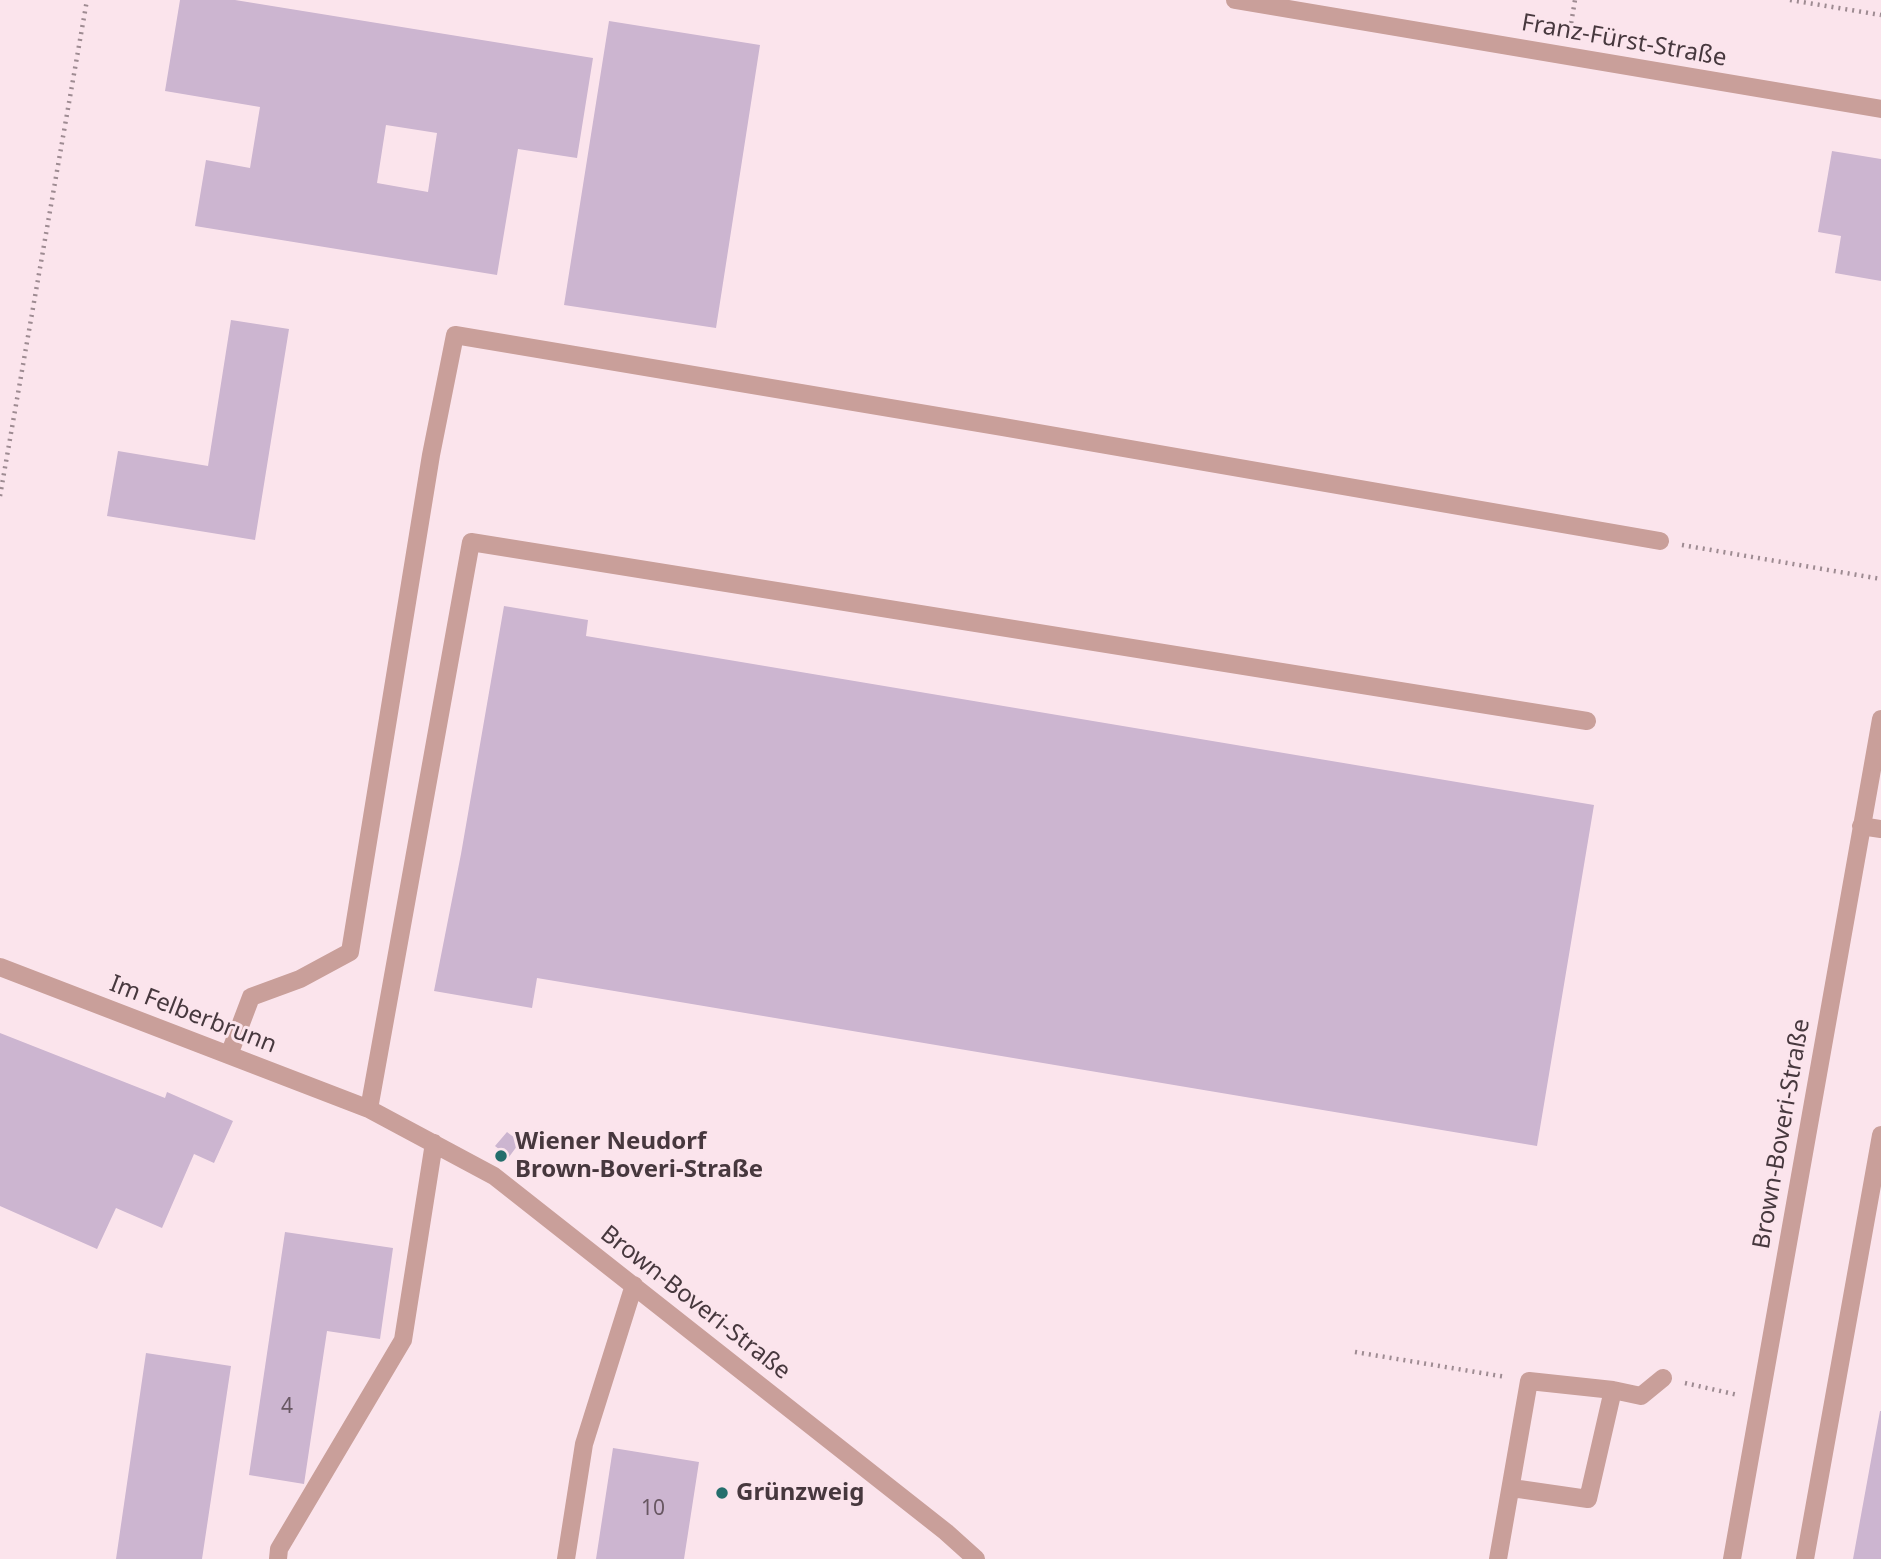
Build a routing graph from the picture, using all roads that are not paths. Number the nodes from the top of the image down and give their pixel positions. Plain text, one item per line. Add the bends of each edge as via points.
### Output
1 (1236, 0) edge
2 (1881, 109) edge
3 (1660, 541) road end
4 (1881, 719) edge
5 (1587, 721) dead end
6 (1861, 826) junction
7 (1881, 829) edge
8 (0, 967) edge
9 (229, 1055) junction
10 (369, 1109) junction
11 (1881, 1135) edge
12 (434, 1143) junction
13 (634, 1285) junction
14 (1662, 1378) road end
15 (1613, 1390) junction
16 (1512, 1488) junction
17 (278, 1559) edge
18 (566, 1559) edge
19 (976, 1559) edge
20 (1498, 1559) edge
21 (1732, 1559) edge
22 (1805, 1559) edge

1 - 2 street, Franz-Fürst-Straße
3 - 9 street via 455,335 431,455 350,952 300,979 251,997
4 - 6 street, Brown-Boveri-Straße
5 - 10 street via 471,542
6 - 7 street
6 - 21 street, Brown-Boveri-Straße
8 - 9 street, Im Felberbrunn
9 - 10 street, Im Felberbrunn
10 - 12 street, Brown-Boveri-Straße
11 - 22 street
12 - 13 street, Brown-Boveri-Straße via 494,1176
12 - 17 street via 403,1340 279,1549
13 - 18 street via 584,1444
13 - 19 street, Brown-Boveri-Straße
14 - 15 street via 1641,1396
15 - 16 street via 1588,1499
15 - 16 street via 1529,1381
16 - 20 street

